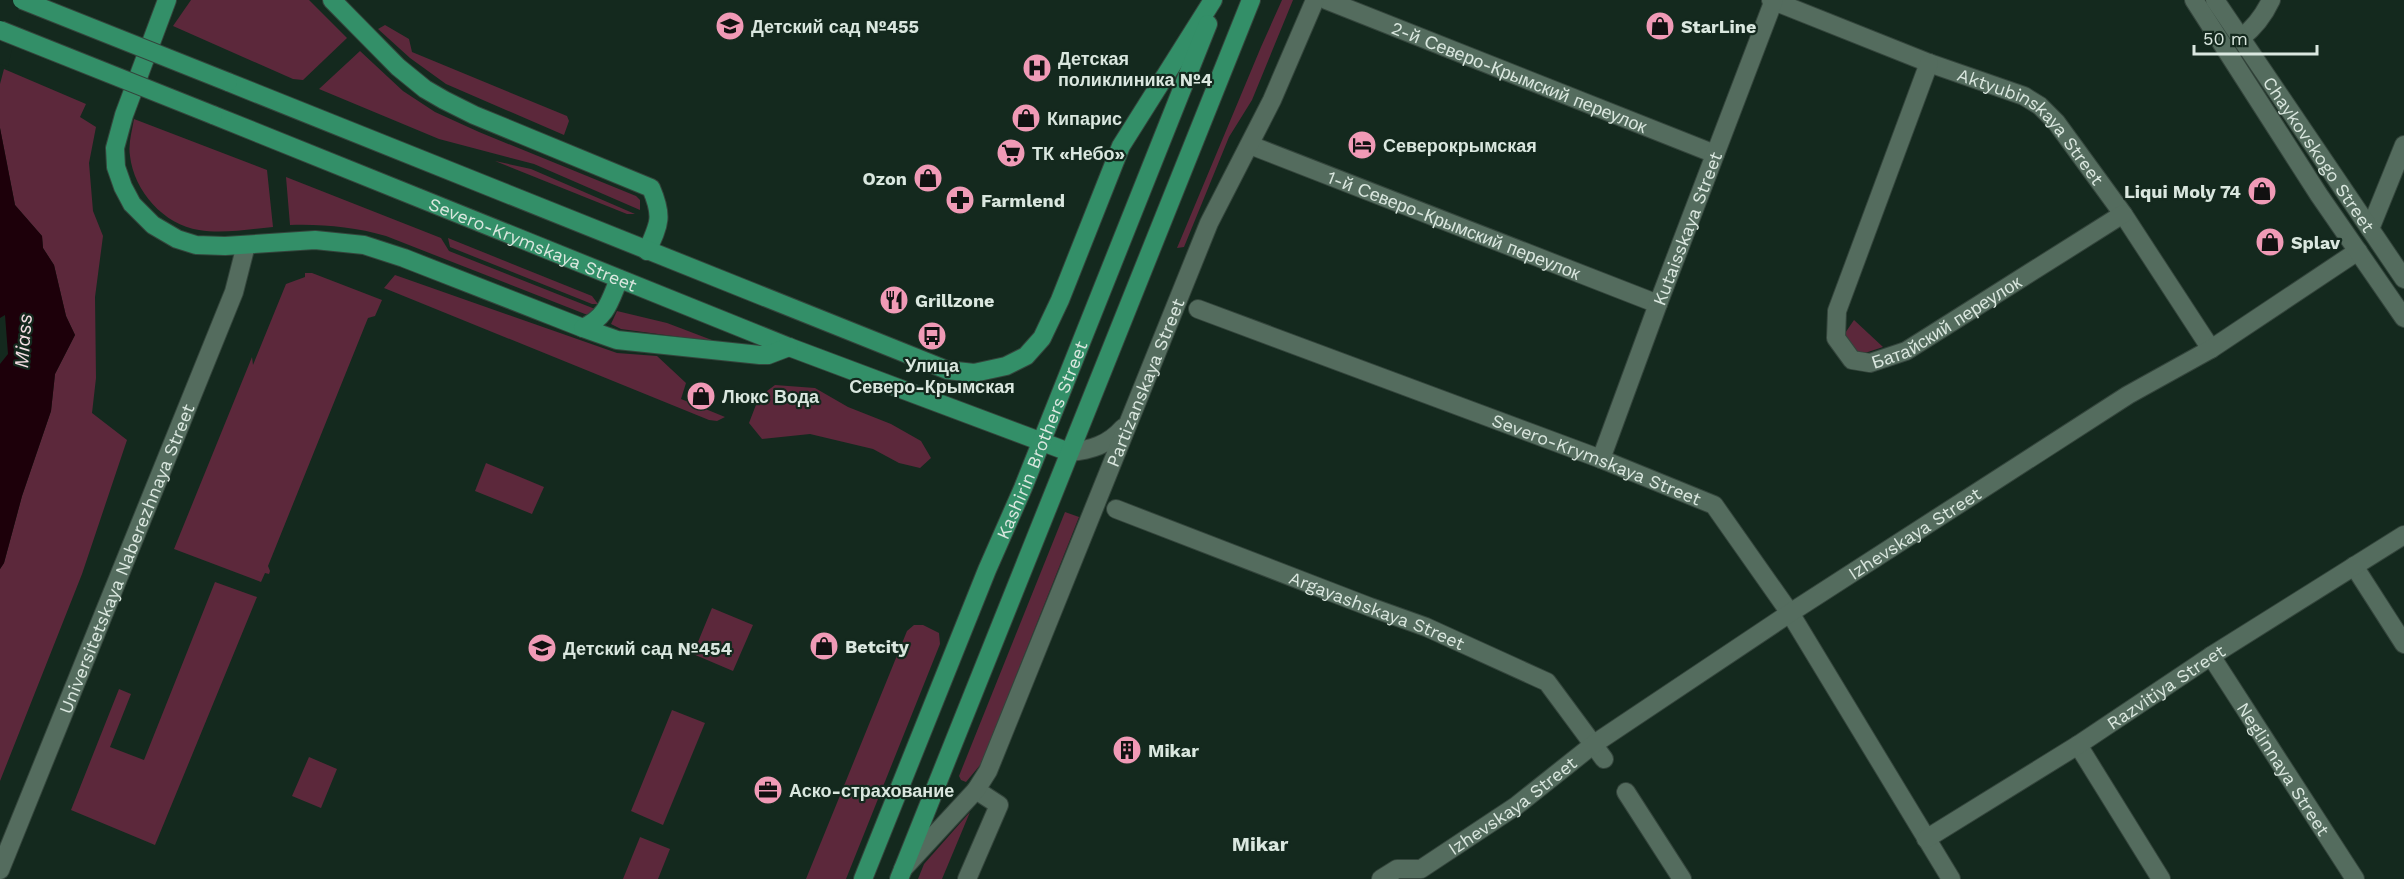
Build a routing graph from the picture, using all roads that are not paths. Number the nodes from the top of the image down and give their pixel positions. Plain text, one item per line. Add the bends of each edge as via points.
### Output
1 (22, 0) edge
2 (167, 0) edge
3 (178, 0) edge
4 (332, 0) edge
5 (1213, 0) edge
6 (1217, 0) edge
7 (1251, 0) edge
8 (1315, 0) edge
9 (1326, 0) edge
10 (1773, 0) edge
11 (2194, 0) edge
12 (2215, 0) edge
13 (2271, 0) edge
14 (161, 22) junction
15 (0, 30) edge
16 (2241, 38) junction
17 (1929, 63) junction
18 (1250, 145) junction
19 (2404, 145) edge
20 (1715, 154) junction
21 (2123, 214) junction
22 (2370, 229) junction
23 (246, 244) junction
24 (647, 251) junction
25 (2358, 251) junction
26 (619, 279) junction
27 (2404, 279) edge
28 (1658, 304) junction
29 (1198, 309) dead end
30 (2404, 318) edge
31 (583, 328) junction
32 (789, 347) junction
33 (2211, 349) junction
34 (1126, 424) junction
35 (1041, 442) junction
36 (1069, 452) junction
37 (1601, 459) junction
38 (1116, 509) dead end
39 (2404, 535) edge
40 (2354, 566) junction
41 (1790, 613) junction
42 (2404, 644) edge
43 (2211, 656) junction
44 (2078, 745) junction
45 (1599, 752) junction
46 (976, 790) junction
47 (1626, 792) dead end
48 (1926, 839) junction
49 (0, 870) edge
50 (1424, 874) edge
51 (901, 875) edge
52 (863, 879) edge
53 (967, 879) edge
54 (1381, 879) edge
55 (1682, 879) edge
56 (1951, 879) edge
57 (2161, 879) edge
58 (2355, 879) edge

1 - 24 main road, Severo-Krymskaya Street, bridge
2 - 14 main road
3 - 14 main road
4 - 24 main road via 412,80 444,100 651,188 660,209
5 - 24 main road, Severo-Krymskaya Street via 1121,146 1049,326 1034,349 1006,366 974,373 946,370
6 - 35 main road, Kashirin Brothers Street
7 - 36 main road, Kashirin Brothers Street
8 - 18 street, Partizanskaya Street
9 - 20 street, 2-й Северо-Крымский переулок
10 - 17 street, Aktyubinskaya Street
10 - 20 street, Kutaisskaya Street
11 - 25 street, Chaykovskogo Street
12 - 16 street, Chaykovskogo Street
13 - 16 street
14 - 23 main road via 119,131 116,167 123,187 145,218 177,239 207,246
15 - 26 main road, Severo-Krymskaya Street, bridge
16 - 22 street, Chaykovskogo Street
17 - 21 street, Aktyubinskaya Street via 2024,96 2040,106
17 - 21 street, Батайский переулок via 1837,311 1836,338 1852,360 1870,363 1906,351
18 - 28 street, 1-й Северо-Крымский переулок
18 - 34 street, Partizanskaya Street via 1209,223
19 - 22 street, Izhevskaya Street
20 - 28 street, Kutaisskaya Street
21 - 33 street, Aktyubinskaya Street
22 - 25 street, Izhevskaya Street
22 - 27 street, Chaykovskogo Street
23 - 31 main road via 315,240 364,245
23 - 49 street, Universitetskaya Naberezhnaya Street via 234,292
25 - 30 street, Chaykovskogo Street
25 - 33 street, Izhevskaya Street
26 - 31 main road via 605,311
26 - 32 main road, Severo-Krymskaya Street
28 - 37 street, Kutaisskaya Street
29 - 37 street, Severo-Krymskaya Street
31 - 32 main road via 617,340 760,355
32 - 35 main road, Severo-Krymskaya Street
33 - 41 street, Izhevskaya Street via 2128,395
34 - 36 street via 1104,445
34 - 46 street, Partizanskaya Street via 988,771
35 - 36 main road, Severo-Krymskaya Street
35 - 52 main road, Kashirin Brothers Street
36 - 51 main road, Kashirin Brothers Street
37 - 41 street, Severo-Krymskaya Street via 1714,505
38 - 45 street, Argayashskaya Street via 1426,627 1548,682
39 - 40 street, Razvitiya Street
40 - 42 street
40 - 43 street, Razvitiya Street
41 - 45 street, Izhevskaya Street
41 - 48 street, Severo-Krymskaya Street
43 - 44 street, Razvitiya Street
43 - 58 street, Neglinnaya Street
44 - 48 street, Razvitiya Street
44 - 57 street
45 - 50 street, Izhevskaya Street via 1516,806
46 - 51 street, Partizanskaya Street
46 - 53 street via 999,805
47 - 55 street
48 - 56 street, Severo-Krymskaya Street
50 - 54 street, Izhevskaya Street via 1397,869

